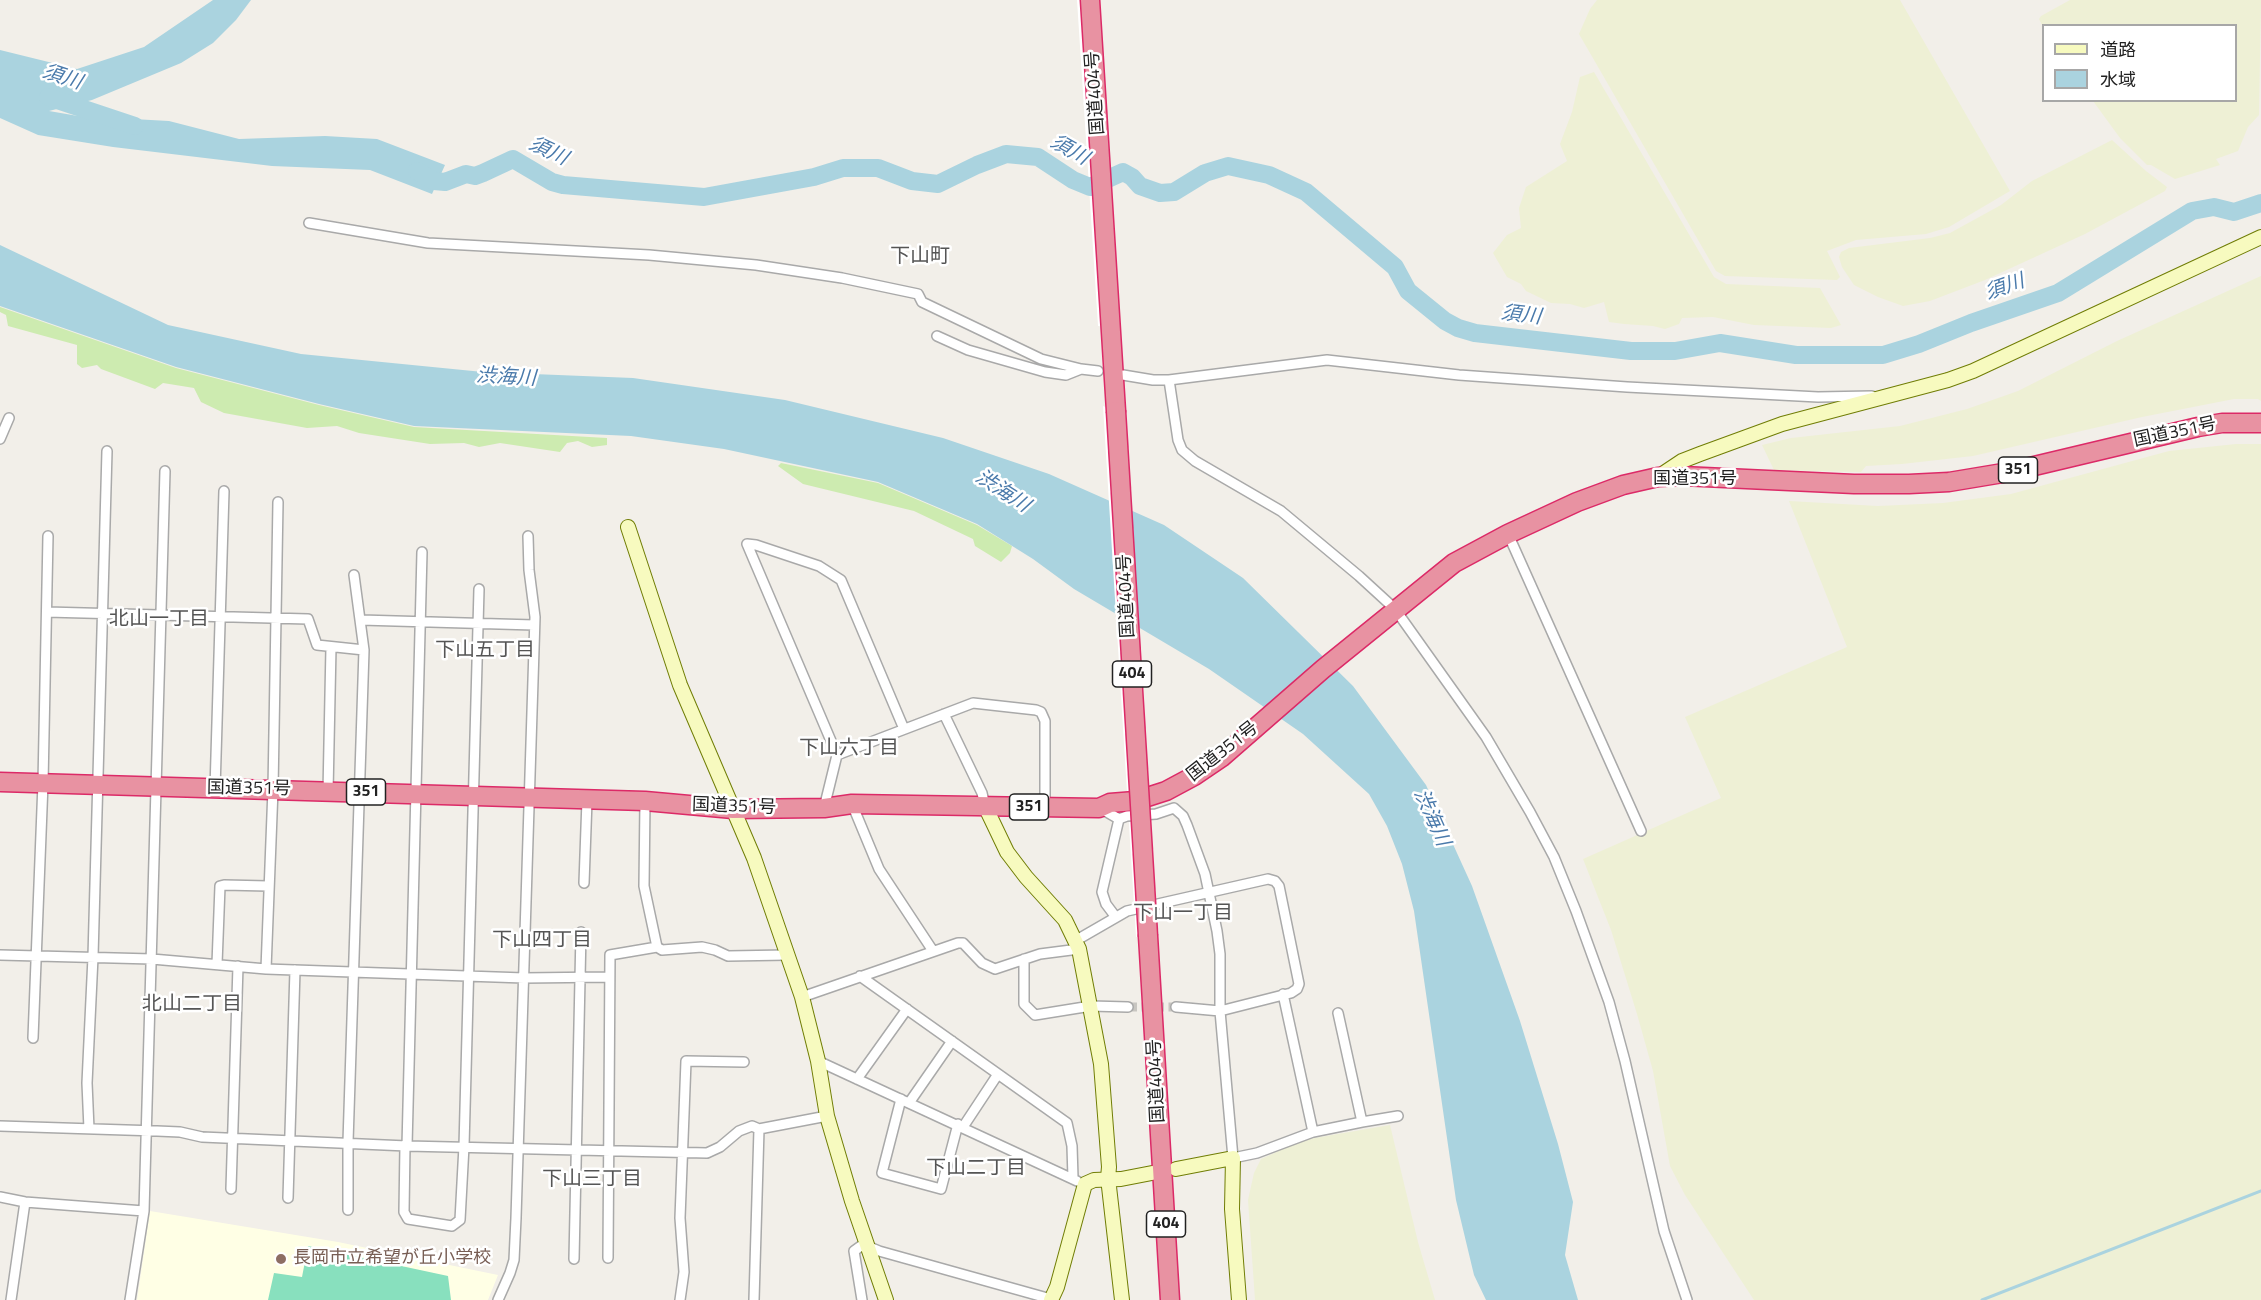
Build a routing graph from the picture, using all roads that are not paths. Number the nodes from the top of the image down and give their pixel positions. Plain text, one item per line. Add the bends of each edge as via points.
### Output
1 (1090, 0) edge
2 (309, 223) dead end
3 (2261, 237) edge
4 (937, 336) dead end
5 (1081, 369) junction
6 (1098, 371) dead end
7 (1122, 375) dead end
8 (1169, 380) junction
9 (1883, 396) junction
10 (9, 418) dead end
11 (2261, 423) edge
12 (0, 439) edge
13 (107, 451) dead end
14 (165, 471) dead end
15 (1658, 477) junction
16 (224, 491) dead end
17 (278, 502) dead end
18 (628, 527) dead end
19 (1508, 534) junction
20 (48, 536) dead end
21 (528, 536) dead end
22 (422, 552) dead end
23 (354, 576) dead end
24 (479, 589) dead end
25 (47, 612) junction
26 (1391, 612) junction
27 (103, 614) junction
28 (161, 616) junction
29 (221, 616) junction
30 (276, 617) junction
31 (361, 620) junction
32 (420, 623) junction
33 (477, 625) junction
34 (534, 625) junction
35 (332, 647) junction
36 (364, 650) junction
37 (944, 714) junction
38 (904, 729) junction
39 (837, 755) junction
40 (0, 782) edge
41 (43, 783) junction
42 (98, 785) junction
43 (156, 787) junction
44 (215, 789) junction
45 (273, 789) junction
46 (328, 792) junction
47 (359, 792) junction
48 (417, 794) junction
49 (473, 797) junction
50 (529, 798) junction
51 (587, 800) junction
52 (645, 801) junction
53 (852, 804) junction
54 (985, 806) junction
55 (1045, 807) junction
56 (824, 808) junction
57 (1099, 808) junction
58 (732, 809) junction
59 (1119, 819) junction
60 (1641, 831) dead end
61 (584, 883) dead end
62 (268, 886) junction
63 (1209, 892) junction
64 (1115, 916) junction
65 (581, 932) dead end
66 (1077, 945) junction
67 (657, 947) junction
68 (933, 951) junction
69 (0, 955) edge
70 (36, 955) junction
71 (787, 955) junction
72 (93, 957) junction
73 (152, 959) junction
74 (1024, 959) junction
75 (217, 964) junction
76 (238, 966) junction
77 (267, 969) junction
78 (295, 970) junction
79 (354, 971) junction
80 (412, 973) junction
81 (468, 975) junction
82 (860, 976) junction
83 (580, 977) junction
84 (609, 977) junction
85 (524, 978) junction
86 (1283, 994) junction
87 (801, 997) junction
88 (1091, 1006) junction
89 (1128, 1007) tunnel mouth
90 (1176, 1007) tunnel mouth
91 (907, 1010) junction
92 (1220, 1011) junction
93 (1338, 1013) dead end
94 (33, 1038) dead end
95 (952, 1041) junction
96 (818, 1061) junction
97 (744, 1062) dead end
98 (998, 1074) junction
99 (857, 1079) junction
100 (905, 1101) junction
101 (827, 1116) junction
102 (1398, 1116) dead end
103 (1362, 1122) junction
104 (0, 1126) edge
105 (960, 1126) junction
106 (89, 1129) junction
107 (759, 1129) junction
108 (146, 1131) junction
109 (1313, 1132) junction
110 (233, 1138) junction
111 (290, 1140) junction
112 (348, 1142) junction
113 (406, 1146) junction
114 (464, 1146) junction
115 (518, 1147) junction
116 (576, 1149) junction
117 (608, 1149) junction
118 (682, 1151) junction
119 (1233, 1158) junction
120 (1176, 1169) dead end
121 (1152, 1173) dead end
122 (1107, 1178) junction
123 (1079, 1181) junction
124 (231, 1189) dead end
125 (0, 1197) edge
126 (288, 1198) dead end
127 (25, 1202) junction
128 (348, 1210) dead end
129 (144, 1211) junction
130 (867, 1246) junction
131 (608, 1258) dead end
132 (574, 1259) dead end
133 (11, 1300) edge
134 (130, 1300) edge
135 (498, 1300) edge
136 (681, 1300) edge
137 (754, 1300) edge
138 (862, 1300) edge
139 (886, 1300) edge
140 (1051, 1300) edge
141 (1122, 1300) edge
142 (1170, 1300) edge
143 (1239, 1300) edge
144 (1687, 1300) edge

1 - 142 highway, 国道404号 / 404, bridge
2 - 5 street via 428,243 649,255 842,278 918,294 922,302 1034,356
3 - 9 street via 1973,371
4 - 5 street via 968,350 1045,372 1066,375
5 - 6 street
7 - 8 street
8 - 9 street via 1327,360 1459,375 1627,387 1818,397
8 - 26 street via 1182,450 1281,512 1351,569
9 - 15 street via 1750,435 1682,461
10 - 12 street
11 - 15 highway, 国道351号 / 351 via 2198,427 2009,472 1949,482 1854,484
13 - 27 street
14 - 28 street
15 - 19 highway, 国道351号 / 351 via 1577,502
16 - 29 street
17 - 30 street
18 - 58 street via 680,686
19 - 26 highway, 国道351号 / 351 via 1454,563
19 - 60 street
20 - 25 street
21 - 34 street
22 - 32 street
23 - 31 street
24 - 33 street
25 - 27 street
25 - 41 street
26 - 57 highway, 国道351号 / 351 via 1222,757 1194,776 1166,791
26 - 144 street via 1486,736 1544,839 1576,911 1609,1002 1664,1231
27 - 28 street
27 - 42 street
28 - 29 street
28 - 43 street
29 - 30 street
29 - 44 street
30 - 35 street via 308,619 317,645
30 - 45 street
31 - 32 street
31 - 36 street
32 - 33 street
32 - 48 street
33 - 34 street
33 - 49 street
34 - 50 street
35 - 36 street
35 - 46 street
36 - 47 street
37 - 38 street
37 - 54 street
37 - 55 street via 973,703 1041,712 1046,721
38 - 39 street
38 - 39 street via 841,579 819,566 747,544
39 - 56 street
40 - 41 highway, 国道351号 / 351
41 - 42 highway, 国道351号 / 351
41 - 70 street
42 - 43 highway, 国道351号 / 351
42 - 72 street
43 - 44 highway, 国道351号 / 351
43 - 73 street
44 - 45 highway, 国道351号 / 351
45 - 46 highway, 国道351号 / 351
45 - 62 street
46 - 47 highway, 国道351号 / 351
47 - 48 highway, 国道351号 / 351
47 - 79 street
48 - 49 highway, 国道351号 / 351
48 - 80 street
49 - 50 highway, 国道351号 / 351
49 - 81 street
50 - 51 highway, 国道351号 / 351
50 - 85 street
51 - 52 highway, 国道351号 / 351
51 - 61 street
52 - 58 highway, 国道351号 / 351
52 - 67 street via 644,886
53 - 54 highway, 国道351号 / 351
53 - 56 highway, 国道351号 / 351
53 - 68 street via 879,869
54 - 55 highway, 国道351号 / 351
54 - 66 street via 1007,852 1065,920
55 - 57 highway, 国道351号 / 351
56 - 58 highway, 国道351号 / 351
57 - 59 street
58 - 71 street via 754,858
59 - 63 street via 1174,808 1179,812
59 - 64 street via 1102,892
62 - 75 street via 220,886
62 - 77 street
63 - 64 street
63 - 86 street via 1275,880 1299,984 1291,993
63 - 92 street via 1220,954
64 - 66 street
65 - 83 street
66 - 74 street
66 - 88 street
67 - 71 street via 702,947 728,956
67 - 84 street via 610,955
68 - 74 street via 963,944 982,963 995,969
68 - 82 street
69 - 70 street
70 - 72 street
70 - 94 street
71 - 87 street
72 - 73 street
72 - 106 street via 87,1083
73 - 75 street
73 - 108 street
74 - 88 street via 1024,1004 1035,1014
75 - 76 street
76 - 77 street
76 - 110 street
77 - 78 street
78 - 79 street
78 - 111 street
79 - 80 street
79 - 112 street
80 - 81 street
80 - 113 street
81 - 85 street
81 - 114 street
82 - 87 street
82 - 91 street
83 - 84 street
83 - 85 street
83 - 116 street
84 - 117 street
85 - 115 street
86 - 92 street
86 - 109 street
87 - 96 street
88 - 89 street
88 - 122 street via 1106,1108
90 - 92 street
91 - 95 street
91 - 99 street
92 - 119 street
93 - 103 street
95 - 98 street
95 - 100 street
96 - 99 street
96 - 101 street
97 - 118 street via 686,1061
98 - 105 street
98 - 123 street via 1067,1123
99 - 100 street
100 - 105 street
100 - 105 street via 882,1173 941,1189
101 - 107 street
101 - 130 street
102 - 103 street
103 - 109 street
104 - 106 street
105 - 123 street
106 - 108 street
107 - 118 street via 752,1126 739,1131 707,1154
107 - 137 street
108 - 110 street
108 - 129 street
109 - 119 street
110 - 111 street
110 - 124 street
111 - 112 street
111 - 126 street
112 - 113 street
112 - 128 street
113 - 114 street
113 - 114 street via 404,1212 408,1219 452,1226 460,1220
114 - 115 street
115 - 116 street
115 - 135 street via 514,1260
116 - 117 street
116 - 132 street
117 - 118 street
117 - 131 street
118 - 136 street
119 - 120 street
119 - 143 street via 1232,1209
121 - 122 street
122 - 123 street
122 - 141 street
123 - 140 street
125 - 127 street
127 - 129 street
127 - 133 street
129 - 134 street
130 - 138 street via 854,1251
130 - 139 street
130 - 140 street

